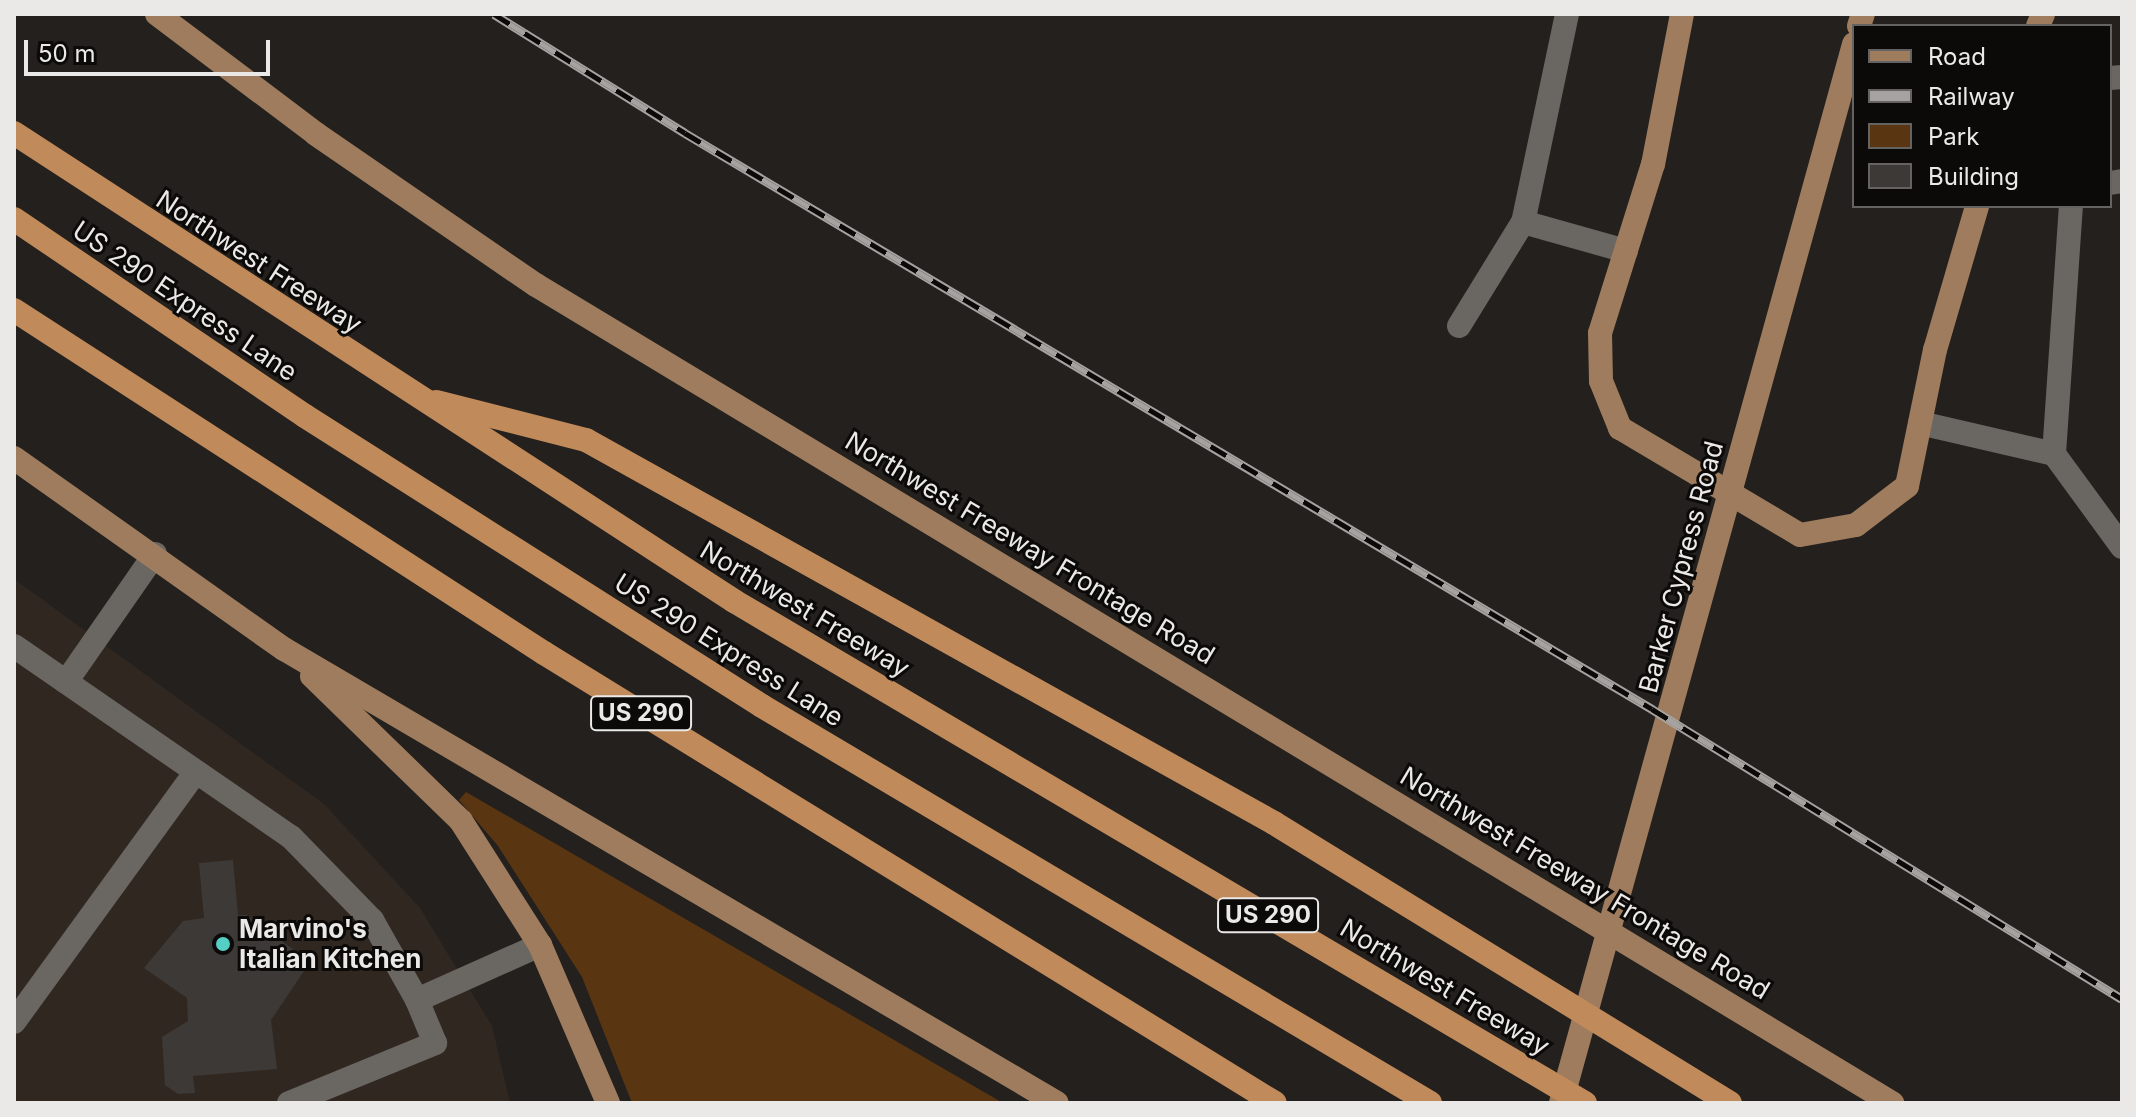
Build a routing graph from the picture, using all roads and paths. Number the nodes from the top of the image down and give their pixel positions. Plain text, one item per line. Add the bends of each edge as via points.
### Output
1 (157, 14) edge
2 (1567, 14) edge
3 (1682, 14) edge
4 (1852, 51) edge
5 (14, 133) edge
6 (1976, 208) edge
7 (2071, 208) edge
8 (14, 219) edge
9 (1523, 222) junction
10 (1626, 251) junction
11 (14, 310) edge
12 (1459, 326) dead end
13 (413, 396) junction
14 (1920, 423) junction
15 (2054, 454) junction
16 (14, 458) edge
17 (2122, 547) edge
18 (155, 554) junction
19 (14, 646) edge
20 (284, 649) junction
21 (66, 682) junction
22 (194, 774) junction
23 (1612, 930) junction
24 (540, 945) junction
25 (417, 1000) junction
26 (14, 1022) edge
27 (289, 1103) edge
28 (608, 1103) edge
29 (1057, 1103) edge
30 (1275, 1103) edge
31 (1430, 1103) edge
32 (1561, 1103) edge
33 (1585, 1103) edge
34 (1730, 1103) edge
35 (1892, 1103) edge

1 - 23 main road, Northwest Freeway Frontage Road via 316,134 536,285
2 - 9 street
3 - 10 main road via 1653,164
4 - 23 main road, Barker Cypress Road
5 - 13 highway, Northwest Freeway / US 290
6 - 14 main road
7 - 15 street
8 - 31 highway, US 290 Express Lane via 305,416 762,706
9 - 10 street
9 - 12 street
10 - 14 main road via 1600,333 1601,381 1620,428 1800,535 1856,525 1907,486
11 - 30 highway, US 290 via 571,670
13 - 33 highway, Northwest Freeway / US 290 via 734,601
13 - 34 highway via 586,440 1274,823
14 - 15 street
15 - 17 street
16 - 18 main road
18 - 20 main road
18 - 21 street
19 - 21 street
20 - 24 main road via 461,821
20 - 29 main road
21 - 22 street
22 - 25 street via 291,837 372,920
22 - 26 street
23 - 32 main road, Barker Cypress Road
23 - 35 main road, Northwest Freeway Frontage Road
24 - 25 street
24 - 28 main road
25 - 27 street via 435,1043

